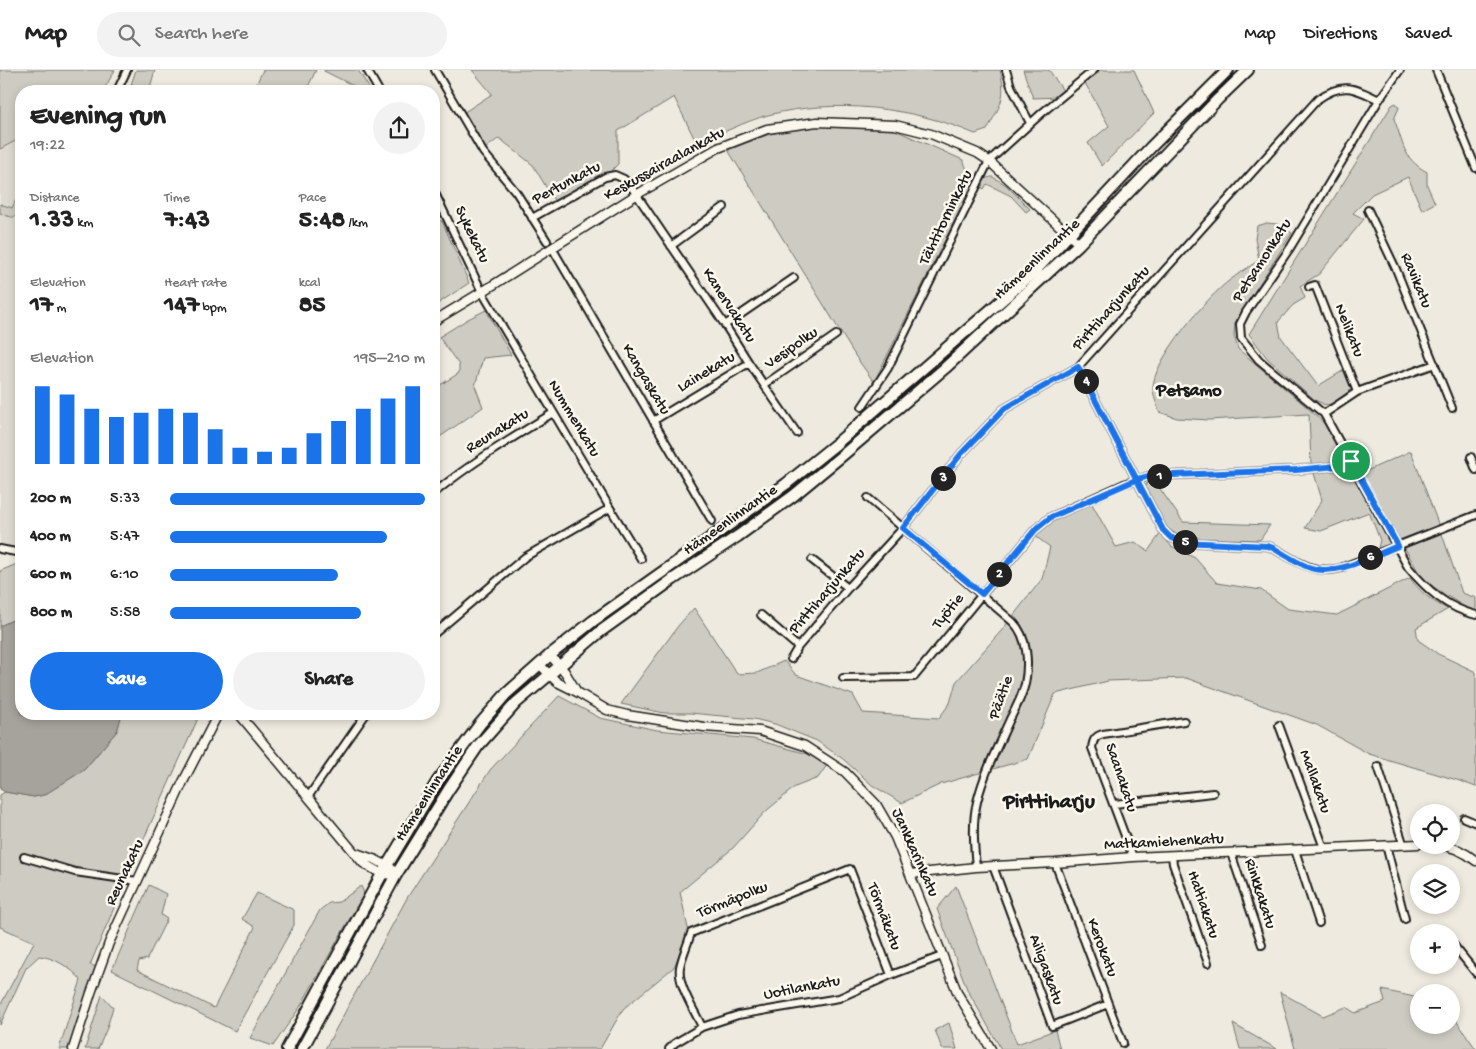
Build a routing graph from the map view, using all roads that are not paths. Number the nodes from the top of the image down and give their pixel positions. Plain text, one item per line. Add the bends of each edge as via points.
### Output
1 (127, 70) edge
2 (366, 70) edge
3 (435, 70) edge
4 (1006, 70) edge
5 (1094, 70) edge
6 (1228, 70) edge
7 (1248, 70) edge
8 (1400, 70) edge
9 (1436, 70) edge
10 (120, 85) edge
11 (375, 85) edge
12 (1379, 100) junction
13 (1030, 123) junction
14 (990, 161) junction
15 (1476, 168) edge
16 (636, 195) junction
17 (440, 204) edge
18 (724, 207) dead end
19 (1368, 210) dead end
20 (532, 218) junction
21 (1069, 235) junction
22 (547, 241) dead end
23 (1079, 244) junction
24 (672, 246) junction
25 (554, 253) dead end
26 (794, 278) dead end
27 (1309, 287) dead end
28 (482, 292) junction
29 (440, 317) edge
30 (725, 325) junction
31 (836, 335) dead end
32 (749, 363) junction
33 (1435, 364) junction
34 (1078, 367) junction
35 (764, 385) junction
36 (1357, 392) junction
37 (862, 408) dead end
38 (1452, 408) dead end
39 (553, 413) junction
40 (1324, 414) junction
41 (653, 421) junction
42 (797, 433) dead end
43 (1471, 457) dead end
44 (1351, 461) junction
45 (1476, 470) edge
46 (1138, 479) junction
47 (440, 488) edge
48 (868, 498) dead end
49 (610, 508) junction
50 (1476, 516) edge
51 (712, 521) dead end
52 (903, 528) junction
53 (1398, 546) junction
54 (0, 549) edge
55 (15, 552) edge
56 (641, 559) dead end
57 (812, 560) dead end
58 (848, 588) junction
59 (982, 594) junction
60 (1476, 615) edge
61 (761, 616) dead end
62 (440, 629) edge
63 (798, 648) junction
64 (550, 655) junction
65 (791, 659) dead end
66 (539, 664) junction
67 (559, 666) junction
68 (549, 674) junction
69 (843, 678) dead end
70 (577, 692) junction
71 (215, 720) edge
72 (244, 720) edge
73 (362, 720) edge
74 (1184, 721) dead end
75 (1279, 725) dead end
76 (1378, 766) dead end
77 (1213, 793) dead end
78 (308, 798) junction
79 (1114, 804) junction
80 (1464, 818) dead end
81 (1476, 823) edge
82 (1404, 843) junction
83 (1410, 843) edge
84 (1386, 845) junction
85 (1324, 848) junction
86 (1295, 850) junction
87 (1460, 851) edge
88 (1231, 853) junction
89 (1172, 856) junction
90 (24, 857) dead end
91 (1133, 857) junction
92 (1476, 862) edge
93 (1055, 863) junction
94 (994, 866) junction
95 (976, 867) junction
96 (850, 869) joint
97 (385, 870) junction
98 (911, 874) junction
99 (396, 875) junction
100 (136, 882) junction
101 (1406, 918) dead end
102 (1319, 923) dead end
103 (1262, 945) dead end
104 (1460, 953) edge
105 (942, 956) junction
106 (1208, 963) dead end
107 (1476, 973) edge
108 (891, 975) junction
109 (1108, 1004) junction
110 (702, 1027) junction
111 (1123, 1042) dead end
112 (73, 1049) edge
113 (287, 1049) edge
114 (302, 1049) edge
115 (669, 1049) edge
116 (991, 1049) edge

1 - 10 street
2 - 11 street
3 - 20 street via 483,152 516,192
4 - 13 street
5 - 13 street, Tähtitorninkatu
6 - 21 main road, Hämeenlinnantie
7 - 23 main road, Hämeenlinnantie
8 - 12 street, Petsamonkatu
9 - 15 street
12 - 34 street, Pirttiharjunkatu via 1344,87 1318,99
12 - 40 street, Petsamonkatu via 1240,324 1241,338 1259,360
13 - 14 street, Tähtitorninkatu
14 - 16 street, Keskussairaalankatu via 947,140 895,125 817,122 767,129 718,148
14 - 21 street, Keskussairaalankatu
14 - 37 street, Tähtitorninkatu via 888,368
16 - 20 street, Pertunkatu via 624,179 615,175
16 - 24 street, Kanervakatu
16 - 28 street, Keskussairaalankatu
17 - 28 street, Sykekatu
18 - 24 street
19 - 33 street, Ravikatu
20 - 22 street
21 - 23 street, Keskussairaalankatu
21 - 64 main road, Hämeenlinnantie via 1033,273 836,444 786,484 638,588
23 - 67 main road, Hämeenlinnantie via 945,368 793,496 601,631
24 - 30 street, Kanervakatu
25 - 41 street, Kangaskatu
26 - 30 street
27 - 36 street, Nelikatu via 1315,285
28 - 29 street, Keskussairaalankatu
28 - 39 street, Nummenkatu
30 - 32 street, Kanervakatu
31 - 35 street, Vesipolku
32 - 35 street, Kanervakatu
32 - 41 street, Lainekatu
33 - 36 street
33 - 38 street, Ravikatu
34 - 46 street
34 - 52 street, Pirttiharjunkatu via 1004,409 961,454
35 - 42 street, Kanervakatu
36 - 40 street
39 - 47 street, Reunakatu via 474,462
39 - 49 street, Nummenkatu
40 - 44 street, Petsamonkatu
41 - 51 street, Kangaskatu
43 - 45 street
44 - 46 street, Työtie via 1337,466 1296,470
44 - 53 street, Petsamonkatu
46 - 53 street via 1163,530 1181,542 1268,546 1307,567 1330,571
46 - 59 street, Työtie via 1051,517 1035,530
48 - 52 street, Päätie
49 - 56 street, Nummenkatu
49 - 62 street via 525,557
50 - 53 street
52 - 58 street, Pirttiharjunkatu
52 - 59 street, Päätie
53 - 60 street, Petsamonkatu via 1408,567 1423,585 1446,603
54 - 55 street
57 - 58 street
58 - 63 street, Pirttiharjunkatu
59 - 69 street, Työtie via 914,677
59 - 95 street, Päätie via 1018,626 1027,659 1021,697 976,803
61 - 63 street
63 - 65 street, Pirttiharjunkatu
64 - 66 main road, Hämeenlinnantie
64 - 67 street, Jankkarinkatu
66 - 68 street, Jankkarinkatu
66 - 97 main road, Hämeenlinnantie via 480,724 437,782
67 - 68 main road, Hämeenlinnantie
67 - 70 street, Jankkarinkatu
68 - 70 street, Jankkarinkatu
68 - 99 main road, Hämeenlinnantie via 516,703 478,746
70 - 98 street, Jankkarinkatu via 607,710 627,715 760,731 805,746 844,772 876,804
71 - 100 street, Reunakatu
72 - 78 street
73 - 78 street
74 - 79 street, Saanakatu via 1094,738 1092,748
75 - 85 street, Mallakatu
76 - 82 street
77 - 79 street
78 - 97 street via 352,851
79 - 91 street, Saanakatu
80 - 81 street
82 - 83 street, Matkamiehenkatu
82 - 84 street, Matkamiehenkatu
84 - 85 street, Matkamiehenkatu
84 - 101 street
85 - 86 street, Matkamiehenkatu
86 - 88 street, Matkamiehenkatu
86 - 102 street
87 - 92 street
88 - 89 street, Matkamiehenkatu
88 - 103 street, Rinkkakatu
89 - 91 street, Matkamiehenkatu
89 - 106 street, Haltiakatu
90 - 100 street via 75,872
91 - 93 street, Matkamiehenkatu
93 - 94 street, Matkamiehenkatu
93 - 109 street, Kerokatu
94 - 95 street, Matkamiehenkatu
94 - 109 street, Ailigaskatu via 1052,1026
95 - 98 street, Matkamiehenkatu
96 - 108 street, Törmäkatu
96 - 110 street, Törmäpolku via 691,933 680,968 681,980
97 - 99 street via 392,869
97 - 113 main road, Hämeenlinnantie
98 - 105 street, Jankkarinkatu
99 - 114 main road, Hämeenlinnantie
100 - 112 street, Reunakatu via 109,943
104 - 107 street
105 - 108 street, Uotilankatu
105 - 116 street, Jankkarinkatu via 958,994
108 - 110 street, Uotilankatu via 839,998 738,1015
109 - 111 street, Kerokatu
110 - 115 street, Uotilankatu

